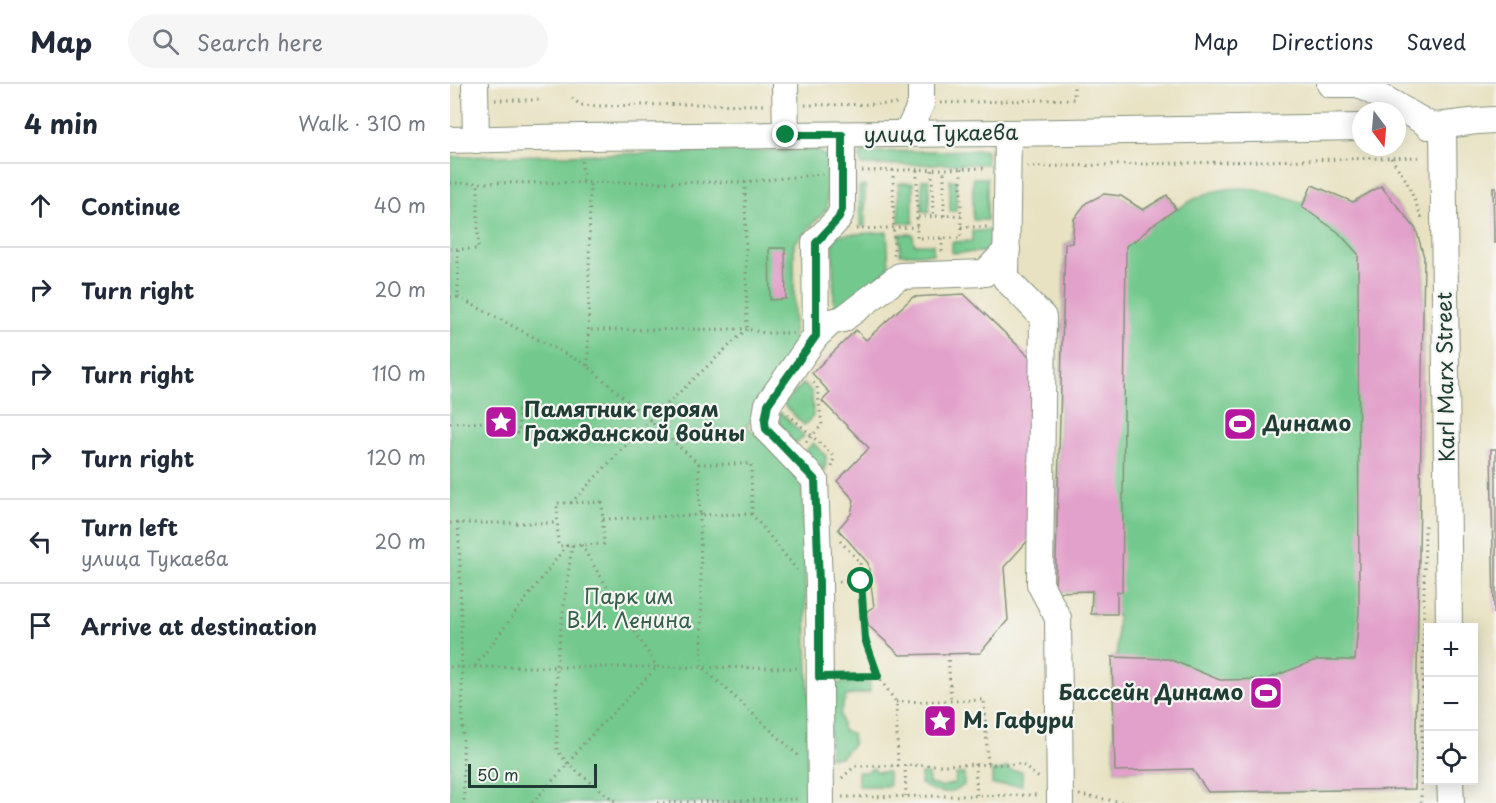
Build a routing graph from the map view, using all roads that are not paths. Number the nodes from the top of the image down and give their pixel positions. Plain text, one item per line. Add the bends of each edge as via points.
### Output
1 (1330, 84) edge
2 (485, 92) edge
3 (921, 94) edge
4 (785, 95) edge
5 (1496, 120) edge
6 (1406, 126) edge
7 (1437, 126) junction
8 (1352, 127) edge
9 (1008, 133) junction
10 (907, 134) junction
11 (786, 135) junction
12 (842, 135) junction
13 (450, 140) edge
14 (476, 140) junction
15 (1007, 250) junction
16 (806, 334) junction
17 (1449, 623) edge
18 (1450, 785) edge
19 (827, 794) edge
20 (1060, 799) edge
21 (1451, 803) edge

1 - 7 street via 1359,84
2 - 14 street
3 - 10 street
4 - 11 street
5 - 7 street
6 - 7 street
7 - 17 street, Karl Marx Street
8 - 9 street, улица Тукаева
9 - 10 street, улица Тукаева
9 - 15 street
10 - 12 street, улица Тукаева
11 - 12 street, улица Тукаева
11 - 14 street, улица Тукаева
12 - 16 street via 842,210 816,243
13 - 14 street, улица Тукаева
15 - 16 street via 985,273 900,276 843,319
15 - 20 street via 1006,279 1043,316 1040,584 1058,618
16 - 19 street via 795,364 768,404 765,421 766,429 815,480 819,583 811,672
18 - 21 street

